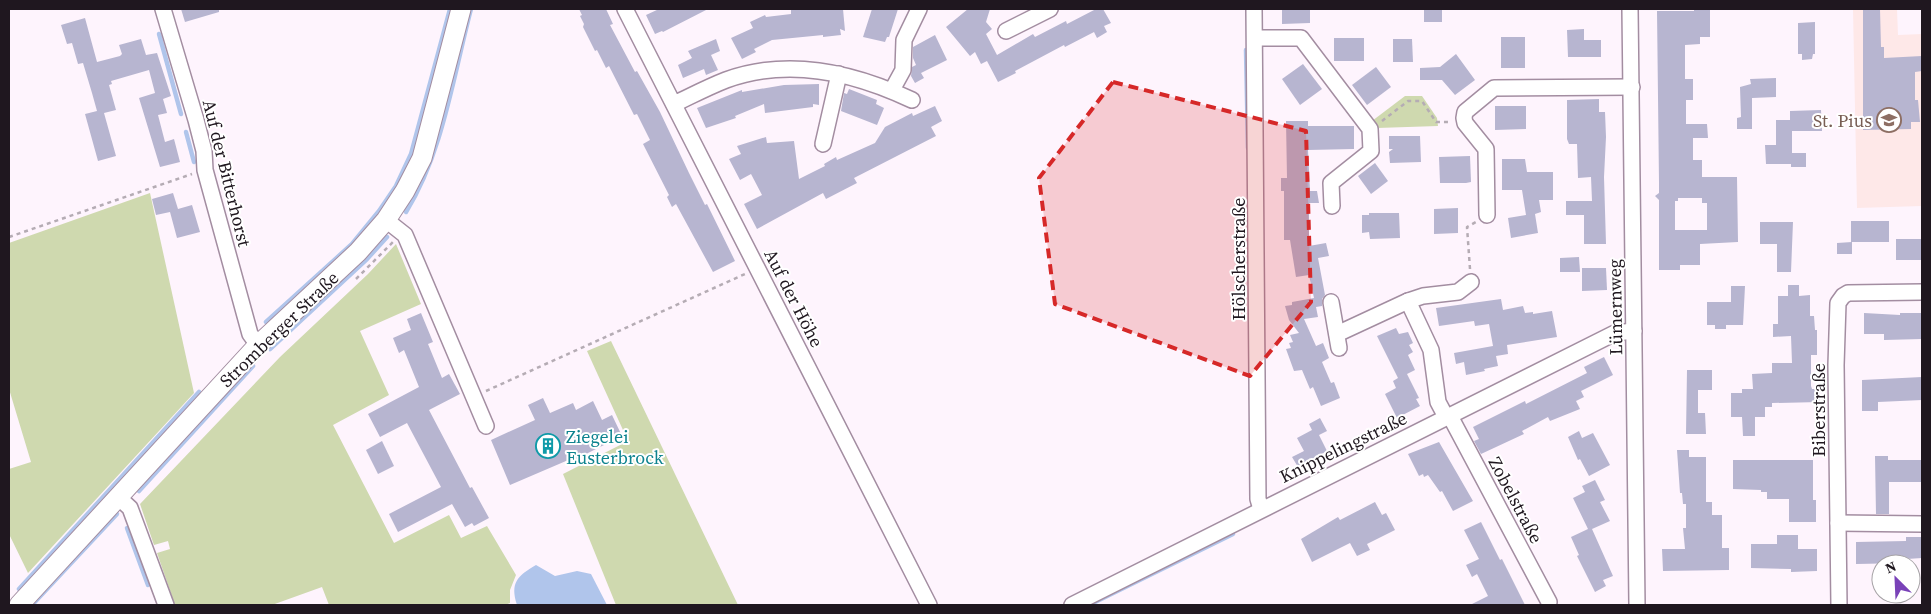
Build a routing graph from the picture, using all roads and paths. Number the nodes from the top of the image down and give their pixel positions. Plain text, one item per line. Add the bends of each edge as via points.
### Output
1 (163, 9) edge
2 (461, 9) edge
3 (625, 9) edge
4 (919, 9) edge
5 (1050, 9) edge
6 (1254, 9) edge
7 (1630, 9) edge
8 (1006, 31) dead end
9 (1255, 38) junction
10 (839, 74) junction
11 (1632, 86) junction
12 (892, 90) junction
13 (912, 100) dead end
14 (674, 104) junction
15 (1452, 124) dead end
16 (1370, 129) junction
17 (823, 144) dead end
18 (205, 170) junction
19 (1332, 206) dead end
20 (1487, 215) joint
21 (386, 220) junction
22 (9, 237) edge
23 (758, 269) junction
24 (1470, 282) joint
25 (1922, 292) edge
26 (1408, 301) junction
27 (1331, 302) dead end
28 (1634, 331) junction
29 (258, 345) junction
30 (473, 397) junction
31 (1448, 416) junction
32 (486, 426) dead end
33 (118, 497) junction
34 (1261, 509) junction
35 (1838, 524) junction
36 (1922, 524) edge
37 (1549, 602) dead end
38 (19, 605) edge
39 (166, 605) edge
40 (929, 605) edge
41 (1072, 605) edge
42 (1637, 605) edge
43 (1839, 605) edge

1 - 18 street, Auf der Bitterhorst via 204,151
2 - 21 main road, Stromberger Straße via 422,158
3 - 14 street, Auf der Höhe
4 - 12 street via 904,40 903,70
5 - 8 street
6 - 9 street, Hölscherstraße
7 - 11 street, Lümernweg
9 - 16 street via 1301,38
9 - 34 street, Hölscherstraße via 1258,499
10 - 12 street
10 - 14 street via 790,69 756,72 727,80
10 - 17 street
11 - 20 street via 1494,88 1465,112 1466,122 1486,149
11 - 28 street, Lümernweg
12 - 13 street
14 - 23 street, Auf der Höhe
15 - 16 path via 1450,121 1436,122 1422,101 1408,101
16 - 19 street via 1370,151 1331,184
18 - 22 path
18 - 29 street, Auf der Bitterhorst via 250,334
20 - 24 path via 1467,227
21 - 29 main road, Stromberger Straße via 358,252
21 - 30 street via 405,236
23 - 30 path
23 - 40 street, Auf der Höhe
24 - 26 street via 1458,292
25 - 35 street, Biberstraße via 1848,293 1838,303
26 - 27 street via 1338,341
26 - 31 street, Zobelstraße via 1431,350 1438,402
28 - 31 street, Knippelingstraße via 1615,333
28 - 42 street, Lümernweg
29 - 33 main road, Stromberger Straße
30 - 32 street
31 - 34 street, Knippelingstraße
31 - 37 street, Zobelstraße
33 - 38 main road, Stromberger Straße
33 - 39 street via 130,508
34 - 41 street, Knippelingstraße
35 - 36 street
35 - 43 street, Biberstraße

